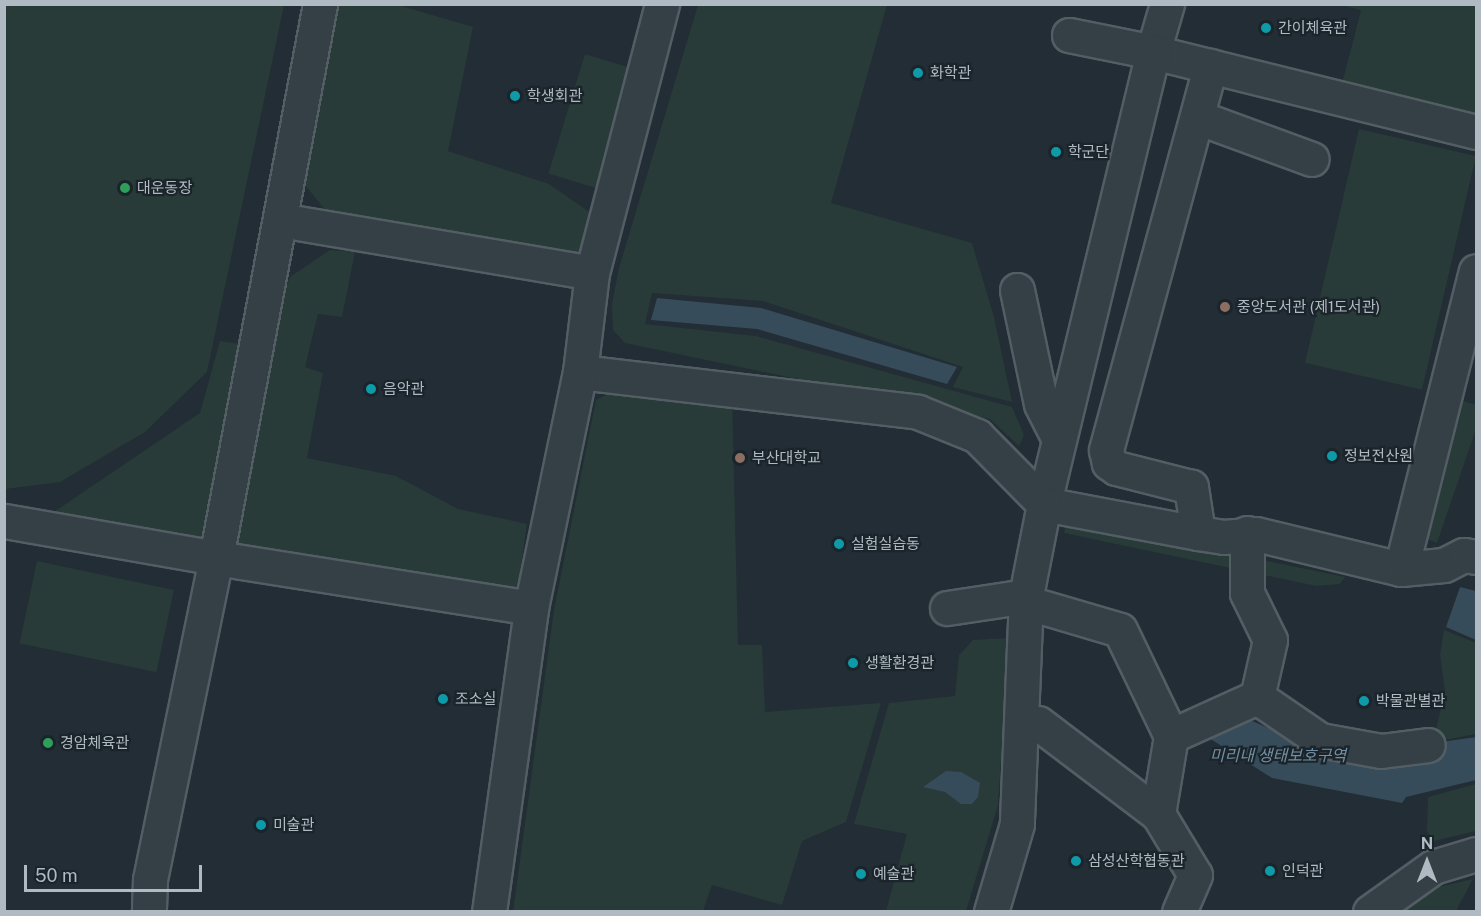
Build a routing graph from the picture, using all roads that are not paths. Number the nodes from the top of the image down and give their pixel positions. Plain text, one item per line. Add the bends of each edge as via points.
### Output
1 (320, 4) edge
2 (662, 4) edge
3 (1167, 4) edge
4 (1069, 35) dead end
5 (1153, 52) junction
6 (1210, 66) junction
7 (1197, 117) junction
8 (1476, 132) edge
9 (1312, 159) dead end
10 (280, 220) junction
11 (1476, 272) edge
12 (592, 273) junction
13 (1017, 290) dead end
14 (1465, 362) edge
15 (579, 372) junction
16 (1059, 439) junction
17 (1044, 504) junction
18 (4, 521) edge
19 (1198, 533) junction
20 (1247, 533) junction
21 (1476, 557) edge
22 (216, 558) junction
23 (1401, 570) junction
24 (1034, 601) junction
25 (531, 608) junction
26 (947, 608) dead end
27 (1257, 698) junction
28 (1038, 723) dead end
29 (1171, 736) junction
30 (1428, 745) dead end
31 (1158, 814) junction
32 (1476, 854) edge
33 (149, 912) edge
34 (489, 912) edge
35 (991, 912) edge
36 (1179, 912) edge
37 (1370, 912) edge

1 - 10 street
2 - 12 street
3 - 5 street
4 - 5 street
5 - 6 street
5 - 16 street
6 - 7 street
6 - 8 street
7 - 9 street
7 - 19 street via 1106,450 1109,462 1116,468 1191,487
10 - 12 street
10 - 22 street
11 - 14 street
12 - 15 street
13 - 16 street via 1041,404
14 - 23 street
15 - 17 street via 918,412 977,436
15 - 25 street
16 - 17 street
17 - 19 street
17 - 24 street
18 - 22 street
19 - 20 street via 1224,537
20 - 23 street
20 - 27 street via 1247,593 1270,640
21 - 23 street via 1464,555 1444,565
22 - 25 street
22 - 33 street via 150,880
24 - 26 street
24 - 29 street via 1120,630
24 - 35 street via 1017,824
25 - 34 street
27 - 29 street
27 - 30 street via 1320,740 1381,751
28 - 31 street
29 - 31 street
31 - 36 street via 1195,875
32 - 37 street via 1433,867

